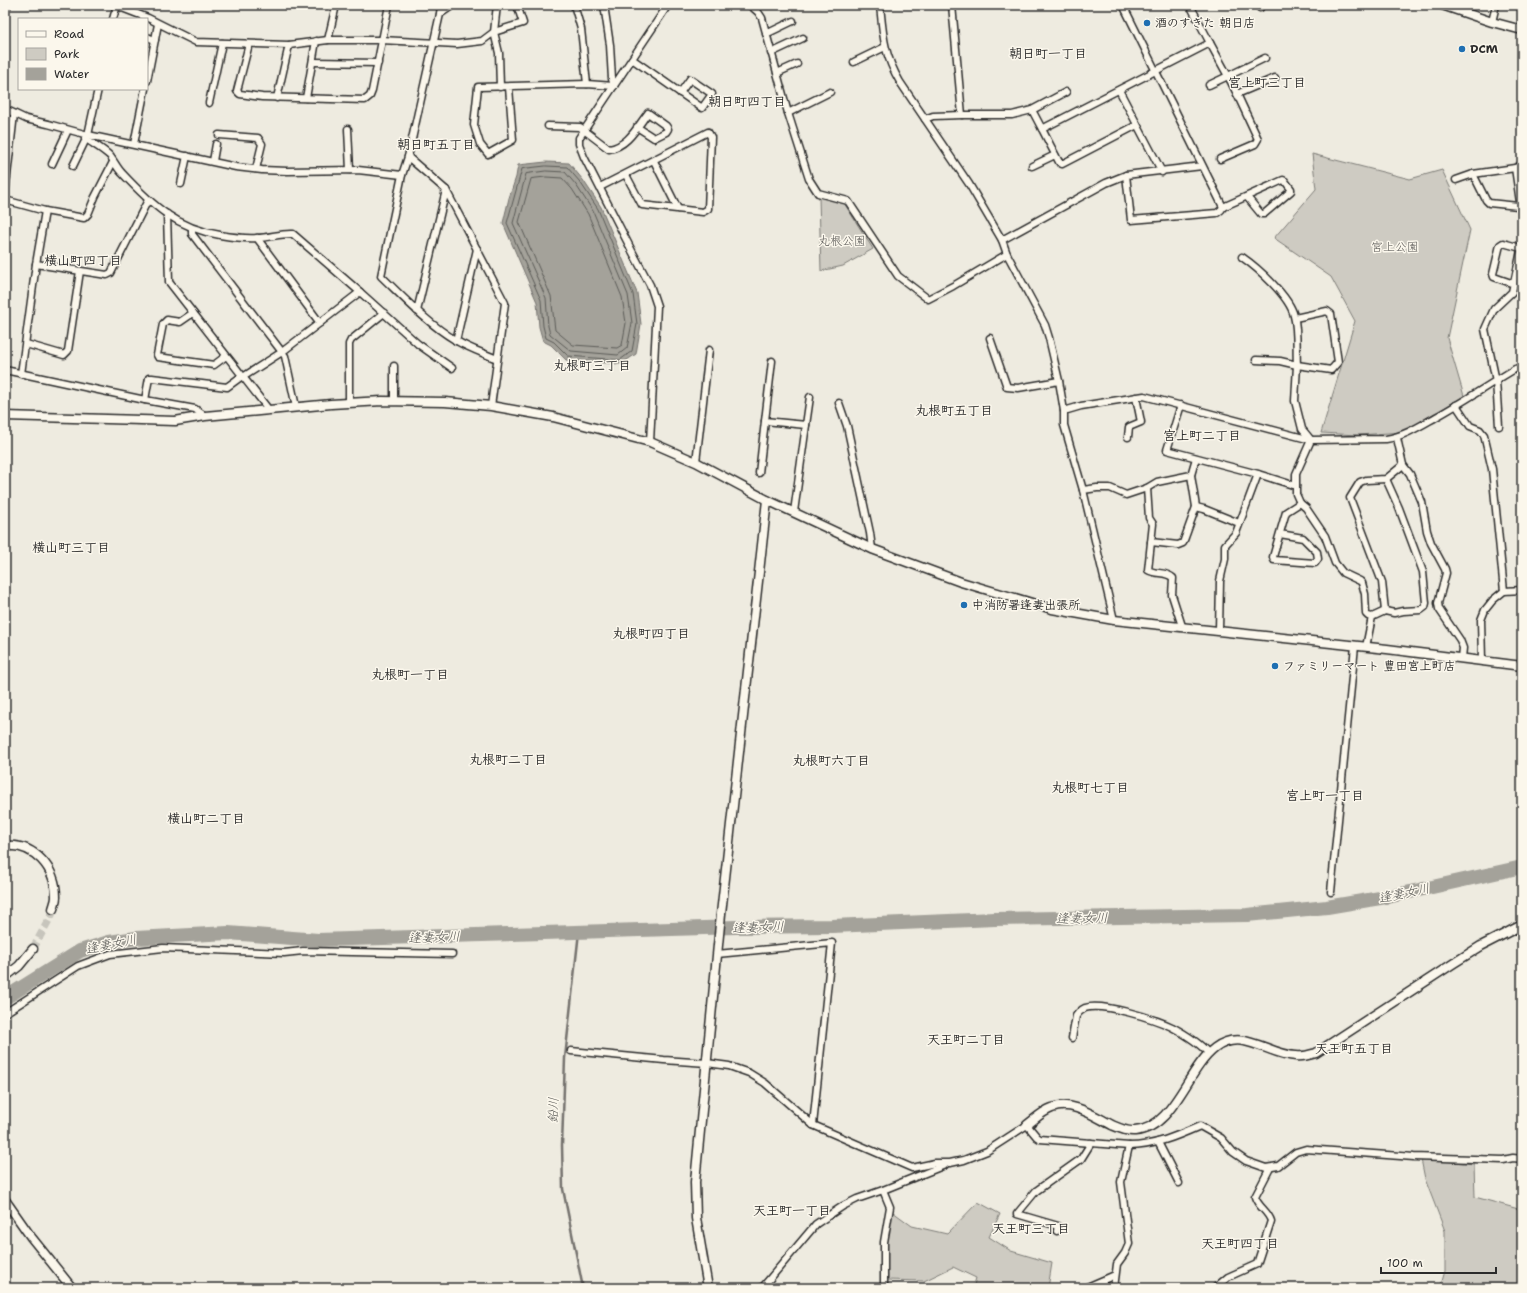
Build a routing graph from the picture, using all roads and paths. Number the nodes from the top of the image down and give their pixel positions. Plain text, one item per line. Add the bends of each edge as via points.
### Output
1 (117, 5) edge
2 (336, 5) edge
3 (389, 5) edge
4 (441, 5) edge
5 (453, 5) edge
6 (497, 5) edge
7 (517, 5) edge
8 (574, 5) edge
9 (604, 5) edge
10 (668, 5) edge
11 (750, 5) edge
12 (880, 5) edge
13 (952, 5) edge
14 (1123, 5) edge
15 (1190, 5) edge
16 (1442, 5) edge
17 (1496, 5) edge
18 (440, 14) junction
19 (113, 18) edge
20 (145, 18) edge
21 (148, 19) edge
22 (793, 21) dead end
23 (1492, 22) junction
24 (158, 24) junction
25 (1522, 30) edge
26 (494, 32) junction
27 (766, 34) junction
28 (148, 37) edge
29 (804, 38) dead end
30 (155, 40) junction
31 (328, 40) junction
32 (381, 40) junction
33 (316, 41) junction
34 (222, 43) junction
35 (249, 44) junction
36 (433, 44) junction
37 (1210, 44) junction
38 (289, 45) junction
39 (885, 47) junction
40 (771, 53) junction
41 (1265, 58) dead end
42 (632, 59) junction
43 (313, 62) junction
44 (854, 62) dead end
45 (378, 63) junction
46 (797, 64) dead end
47 (1155, 70) junction
48 (777, 74) junction
49 (148, 76) edge
50 (1228, 76) junction
51 (1275, 78) dead end
52 (587, 84) junction
53 (1209, 85) dead end
54 (614, 86) junction
55 (500, 87) junction
56 (509, 87) junction
57 (98, 90) edge
58 (145, 90) edge
59 (1119, 90) junction
60 (830, 92) dead end
61 (1066, 92) dead end
62 (680, 93) junction
63 (1237, 94) junction
64 (277, 98) junction
65 (306, 98) junction
66 (209, 103) dead end
67 (5, 109) edge
68 (1032, 110) junction
69 (788, 113) junction
70 (14, 114) junction
71 (962, 115) junction
72 (925, 119) junction
73 (1137, 125) junction
74 (548, 126) dead end
75 (637, 127) junction
76 (348, 129) dead end
77 (1042, 129) junction
78 (68, 130) junction
79 (584, 131) junction
80 (219, 135) dead end
81 (86, 137) junction
82 (134, 144) junction
83 (216, 144) dead end
84 (1055, 155) junction
85 (187, 156) junction
86 (408, 157) junction
87 (1220, 159) dead end
88 (213, 161) junction
89 (654, 161) junction
90 (113, 162) junction
91 (52, 164) dead end
92 (1522, 165) edge
93 (73, 166) dead end
94 (1032, 166) dead end
95 (1202, 166) junction
96 (1516, 168) junction
97 (256, 169) junction
98 (350, 170) junction
99 (1162, 172) junction
100 (1473, 174) junction
101 (402, 175) junction
102 (626, 175) junction
103 (1126, 175) junction
104 (1456, 180) dead end
105 (182, 184) dead end
106 (600, 187) junction
107 (446, 190) junction
108 (5, 194) edge
109 (1247, 197) junction
110 (5, 200) edge
111 (148, 200) junction
112 (1223, 208) junction
113 (678, 209) junction
114 (45, 211) junction
115 (167, 214) junction
116 (192, 228) junction
117 (257, 238) junction
118 (1002, 240) junction
119 (477, 249) junction
120 (1007, 254) junction
121 (1242, 257) dead end
122 (36, 264) junction
123 (80, 270) junction
124 (1514, 284) junction
125 (360, 292) junction
126 (417, 310) junction
127 (193, 313) junction
128 (384, 313) junction
129 (1295, 318) junction
130 (320, 323) junction
131 (990, 338) dead end
132 (456, 341) junction
133 (26, 344) junction
134 (709, 350) dead end
135 (282, 352) junction
136 (226, 356) junction
137 (497, 358) junction
138 (1256, 360) dead end
139 (772, 361) dead end
140 (1297, 365) junction
141 (394, 366) dead end
142 (1522, 367) edge
143 (452, 368) dead end
144 (5, 370) edge
145 (22, 374) junction
146 (242, 377) junction
147 (1059, 381) junction
148 (1496, 381) junction
149 (810, 397) dead end
150 (1136, 397) junction
151 (145, 400) junction
152 (394, 401) junction
153 (349, 403) junction
154 (839, 403) dead end
155 (1181, 405) junction
156 (491, 406) junction
157 (1456, 406) junction
158 (296, 407) junction
159 (269, 410) junction
160 (1064, 411) junction
161 (5, 416) edge
162 (205, 416) junction
163 (765, 421) junction
164 (806, 425) junction
165 (1499, 426) dead end
166 (1128, 437) dead end
167 (1397, 438) junction
168 (1311, 440) junction
169 (650, 442) junction
170 (1196, 458) junction
171 (696, 462) junction
172 (1403, 465) junction
173 (759, 473) dead end
174 (1258, 474) junction
175 (1191, 475) junction
176 (1386, 479) junction
177 (1296, 486) junction
178 (1148, 488) junction
179 (1083, 490) junction
180 (767, 500) junction
181 (1300, 503) junction
182 (1196, 507) junction
183 (794, 512) junction
184 (1239, 523) junction
185 (1280, 534) dead end
186 (1151, 542) junction
187 (872, 549) junction
188 (1522, 590) edge
189 (1504, 591) junction
190 (1385, 611) junction
191 (1372, 617) junction
192 (1114, 620) junction
193 (1182, 626) junction
194 (1219, 630) junction
195 (1355, 646) junction
196 (1366, 647) junction
197 (1462, 658) junction
198 (1482, 660) junction
199 (1522, 666) edge
200 (5, 846) edge
201 (1331, 892) dead end
202 (53, 909) tunnel mouth
203 (1522, 925) edge
204 (33, 949) tunnel mouth
205 (452, 954) dead end
206 (717, 954) junction
207 (5, 977) edge
208 (5, 1013) edge
209 (1072, 1038) dead end
210 (571, 1051) dead end
211 (1209, 1054) junction
212 (707, 1063) junction
213 (813, 1125) junction
214 (1027, 1125) junction
215 (1158, 1142) junction
216 (1091, 1143) junction
217 (1129, 1146) junction
218 (1522, 1159) edge
219 (950, 1163) junction
220 (1270, 1168) junction
221 (1179, 1183) dead end
222 (883, 1190) junction
223 (5, 1200) edge
224 (1057, 1230) dead end
225 (1115, 1275) junction
226 (72, 1288) edge
227 (708, 1288) edge
228 (762, 1288) edge
229 (884, 1288) edge
230 (1084, 1288) edge
231 (1114, 1288) edge
232 (1215, 1288) edge

1 - 19 street
1 - 20 street
2 - 31 street
3 - 32 street
4 - 18 street
5 - 18 street
6 - 26 street
7 - 26 street via 523,23
8 - 52 street via 581,29
9 - 54 street
10 - 42 street
11 - 27 street via 762,18
12 - 39 street
13 - 71 street
14 - 47 street
15 - 37 street
16 - 23 street
17 - 23 street
18 - 36 street
21 - 24 street
22 - 27 street
23 - 25 street
24 - 30 street
24 - 34 street via 196,42
26 - 36 street via 482,41
26 - 55 street via 499,53
27 - 40 street
28 - 30 street
29 - 40 street
30 - 49 street
31 - 32 street
31 - 33 street
32 - 36 street
32 - 45 street
33 - 38 street
33 - 43 street
34 - 35 street
34 - 66 street
35 - 38 street
35 - 64 street via 237,91 240,94
36 - 86 street
37 - 47 street
37 - 50 street
38 - 64 street
39 - 44 street
39 - 72 street via 891,66
40 - 48 street
41 - 50 street
42 - 54 street
42 - 62 street
43 - 45 street
43 - 65 street
45 - 65 street via 370,96 365,100
46 - 48 street
47 - 59 street
47 - 95 street
48 - 69 street
50 - 53 street
50 - 63 street
51 - 63 street
52 - 54 street
52 - 56 street
54 - 79 street
55 - 56 street
55 - 56 street via 478,87 474,125 480,144 488,154 513,140
57 - 81 street
58 - 82 street
59 - 73 street
59 - 77 street
60 - 69 street
61 - 68 street
62 - 62 street via 702,108 712,94 690,79
63 - 87 street via 1258,139 1255,144
64 - 65 street
67 - 70 street
68 - 71 street via 1012,115
68 - 77 street
69 - 120 street via 809,179 818,193 848,201 898,276 928,299
70 - 78 street
70 - 108 street
71 - 72 street via 933,116
72 - 118 street via 966,179
73 - 84 street via 1065,163 1059,162
73 - 99 street
74 - 79 street via 580,127
75 - 75 street via 648,113 668,129 654,138
75 - 79 street via 626,142 609,149
76 - 98 street
77 - 84 street
78 - 81 street
78 - 91 street
79 - 106 street via 579,138 579,144
80 - 97 street via 258,138 262,144
81 - 82 street
81 - 90 street via 110,156
81 - 93 street
82 - 85 street
83 - 88 street
84 - 94 street
85 - 88 street
85 - 105 street
86 - 101 street
86 - 107 street
88 - 97 street
89 - 102 street
89 - 113 street
89 - 113 street via 708,132 711,137 708,209 703,212
90 - 111 street
90 - 114 street via 84,218
92 - 96 street
95 - 99 street
95 - 112 street
96 - 100 street
96 - 100 street via 1520,202 1518,206 1490,203
97 - 98 street
98 - 101 street
99 - 103 street
100 - 104 street
101 - 126 street via 381,276
102 - 106 street
102 - 113 street via 642,206
103 - 112 street via 1131,220 1216,212
103 - 118 street via 1106,183
106 - 169 street via 650,285 657,306
107 - 119 street
107 - 126 street
109 - 109 street via 1283,180 1291,189 1264,214 1261,214
109 - 112 street
110 - 114 street
111 - 115 street
111 - 123 street via 111,273 107,275
114 - 122 street
115 - 116 street
115 - 127 street via 170,282
116 - 117 street via 219,235
116 - 135 street via 192,234
117 - 125 street via 293,234
117 - 130 street
118 - 120 street
119 - 132 street
119 - 137 street via 505,303
120 - 147 street via 1045,325
121 - 129 street via 1274,286 1292,307
122 - 123 street
122 - 133 street
123 - 133 street via 68,351 64,355
124 - 124 street via 1494,277 1493,274 1500,244 1503,243 1521,248
124 - 148 street via 1510,294 1494,309 1485,329
125 - 128 street
125 - 130 street
126 - 132 street
127 - 136 street
127 - 136 street via 180,322 167,320 163,324 158,357 214,365
128 - 143 street via 418,344
128 - 153 street via 349,344
129 - 140 street
129 - 140 street via 1327,311 1331,314 1338,362 1331,370
130 - 135 street
131 - 147 street via 1007,386 1018,388
132 - 137 street
133 - 145 street
134 - 171 street
135 - 146 street
135 - 158 street
136 - 146 street
137 - 156 street
138 - 140 street via 1280,360
139 - 163 street
140 - 168 street via 1295,401 1302,429
141 - 152 street
142 - 148 street
144 - 145 street
145 - 151 street
146 - 151 street via 227,387 149,378
146 - 159 street
147 - 160 street
148 - 157 street
148 - 165 street
149 - 164 street
150 - 155 street via 1144,396
150 - 160 street
150 - 166 street via 1141,422 1129,427
151 - 162 street via 195,409
152 - 153 street
152 - 156 street
153 - 158 street
154 - 187 street via 847,426
155 - 168 street
155 - 170 street via 1168,450
156 - 169 street via 553,417
157 - 167 street
157 - 189 street via 1470,426 1480,430 1484,435 1492,469
158 - 159 street
159 - 162 street
160 - 179 street via 1064,425
161 - 162 street via 160,422
163 - 164 street
163 - 173 street
164 - 183 street
167 - 168 street
167 - 172 street
168 - 177 street via 1296,474
169 - 171 street
170 - 174 street
170 - 175 street
171 - 180 street
172 - 176 street
172 - 197 street via 1418,491 1431,544 1445,569 1439,609 1460,640
174 - 177 street
174 - 184 street
175 - 178 street via 1156,482
175 - 182 street
176 - 190 street via 1360,482 1350,498 1382,582
176 - 190 street via 1423,572 1426,603 1421,610 1394,613
177 - 181 street
178 - 179 street via 1126,495 1110,488
178 - 186 street via 1149,518 1153,524
179 - 192 street
180 - 183 street
180 - 206 street
181 - 185 street via 1286,512 1273,557 1274,560 1315,563 1318,559 1317,552 1302,538
181 - 191 street via 1325,536 1335,563 1343,573 1360,580 1365,594 1366,614
182 - 184 street
182 - 186 street via 1183,543 1178,545
183 - 187 street
184 - 194 street via 1236,533 1225,545 1220,581
186 - 193 street via 1148,570 1152,573 1169,574 1173,578 1172,595
187 - 192 street via 1007,596 1052,609
188 - 189 street
189 - 198 street via 1493,600 1482,617
190 - 191 street
191 - 196 street
192 - 193 street
193 - 194 street
194 - 195 street
195 - 196 street
195 - 201 street
196 - 197 street
197 - 198 street
198 - 199 street
200 - 202 street via 19,846 29,850 39,856 49,869 56,897
203 - 211 street via 1481,946 1316,1053 1294,1056 1237,1040 1226,1042
204 - 207 street via 20,966
205 - 208 street via 163,948 110,954 78,966
206 - 212 street
206 - 213 street via 832,943
209 - 211 street via 1077,1014 1086,1008 1096,1008 1130,1012 1164,1024 1191,1038
210 - 212 street
211 - 214 street via 1167,1112 1155,1124 1144,1129 1121,1129 1086,1111 1063,1106 1048,1110
212 - 213 street via 729,1066 748,1073 765,1083
212 - 227 street via 696,1182 696,1218
213 - 219 street via 912,1168 934,1163
214 - 216 street via 1040,1139
214 - 219 street via 987,1151
215 - 217 street
215 - 220 street via 1200,1126 1221,1138 1232,1152 1246,1161
215 - 221 street
216 - 217 street
216 - 224 street via 1081,1159 1036,1191 1017,1214 1058,1226
217 - 225 street via 1121,1182 1129,1244 1126,1253 1117,1264
218 - 220 street via 1414,1157 1306,1149 1296,1152 1278,1166
219 - 222 street
220 - 232 street via 1254,1197 1271,1221 1257,1264 1228,1277
222 - 228 street via 843,1206 816,1224
222 - 229 street via 890,1207 884,1242
223 - 226 street
225 - 230 street
225 - 231 street

